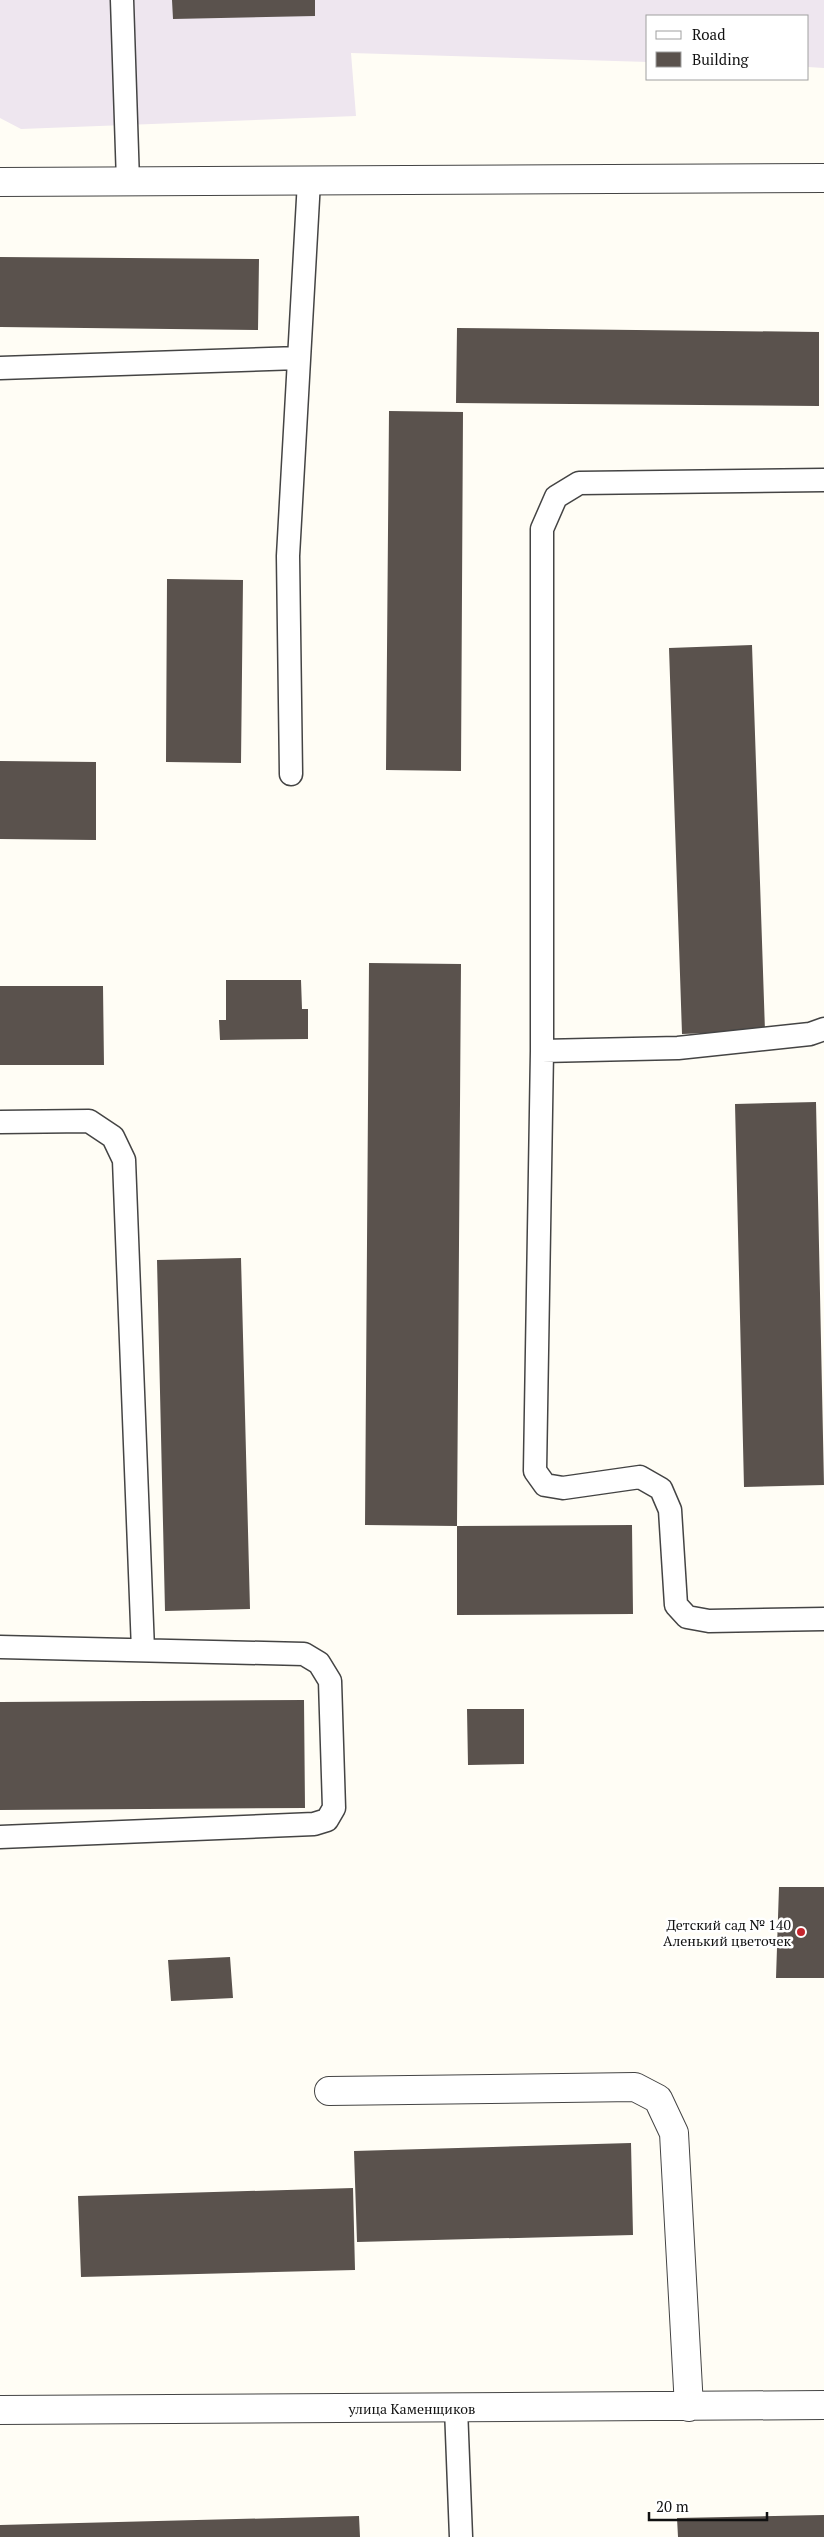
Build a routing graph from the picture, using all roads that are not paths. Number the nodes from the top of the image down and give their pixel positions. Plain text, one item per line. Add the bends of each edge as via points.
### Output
1 (122, 0) edge
2 (824, 178) edge
3 (309, 181) junction
4 (0, 182) edge
5 (128, 182) junction
6 (299, 358) junction
7 (0, 368) edge
8 (824, 480) edge
9 (292, 774) dead end
10 (824, 1029) edge
11 (542, 1051) junction
12 (0, 1122) edge
13 (824, 1619) edge
14 (0, 1646) edge
15 (143, 1650) junction
16 (0, 1837) edge
17 (330, 2091) dead end
18 (824, 2405) edge
19 (689, 2407) junction
20 (456, 2408) junction
21 (0, 2410) edge
22 (461, 2537) edge

1 - 5 lane
2 - 3 street
3 - 5 street
3 - 6 lane
4 - 5 street
6 - 7 lane
6 - 9 lane via 288,556
8 - 11 lane via 579,483 556,497 542,529
10 - 11 lane via 810,1034 678,1048
11 - 13 lane via 535,1471 545,1485 563,1488 640,1477 661,1489 670,1510 676,1605 687,1617 709,1621
12 - 15 lane via 89,1121 113,1137 124,1160
14 - 15 lane
15 - 16 lane via 304,1654 319,1663 330,1681 334,1808 327,1820 314,1824
17 - 19 street via 635,2087 658,2099 674,2133
18 - 19 street, улица Каменщиков
19 - 20 street, улица Каменщиков
20 - 21 street, улица Каменщиков
20 - 22 lane

